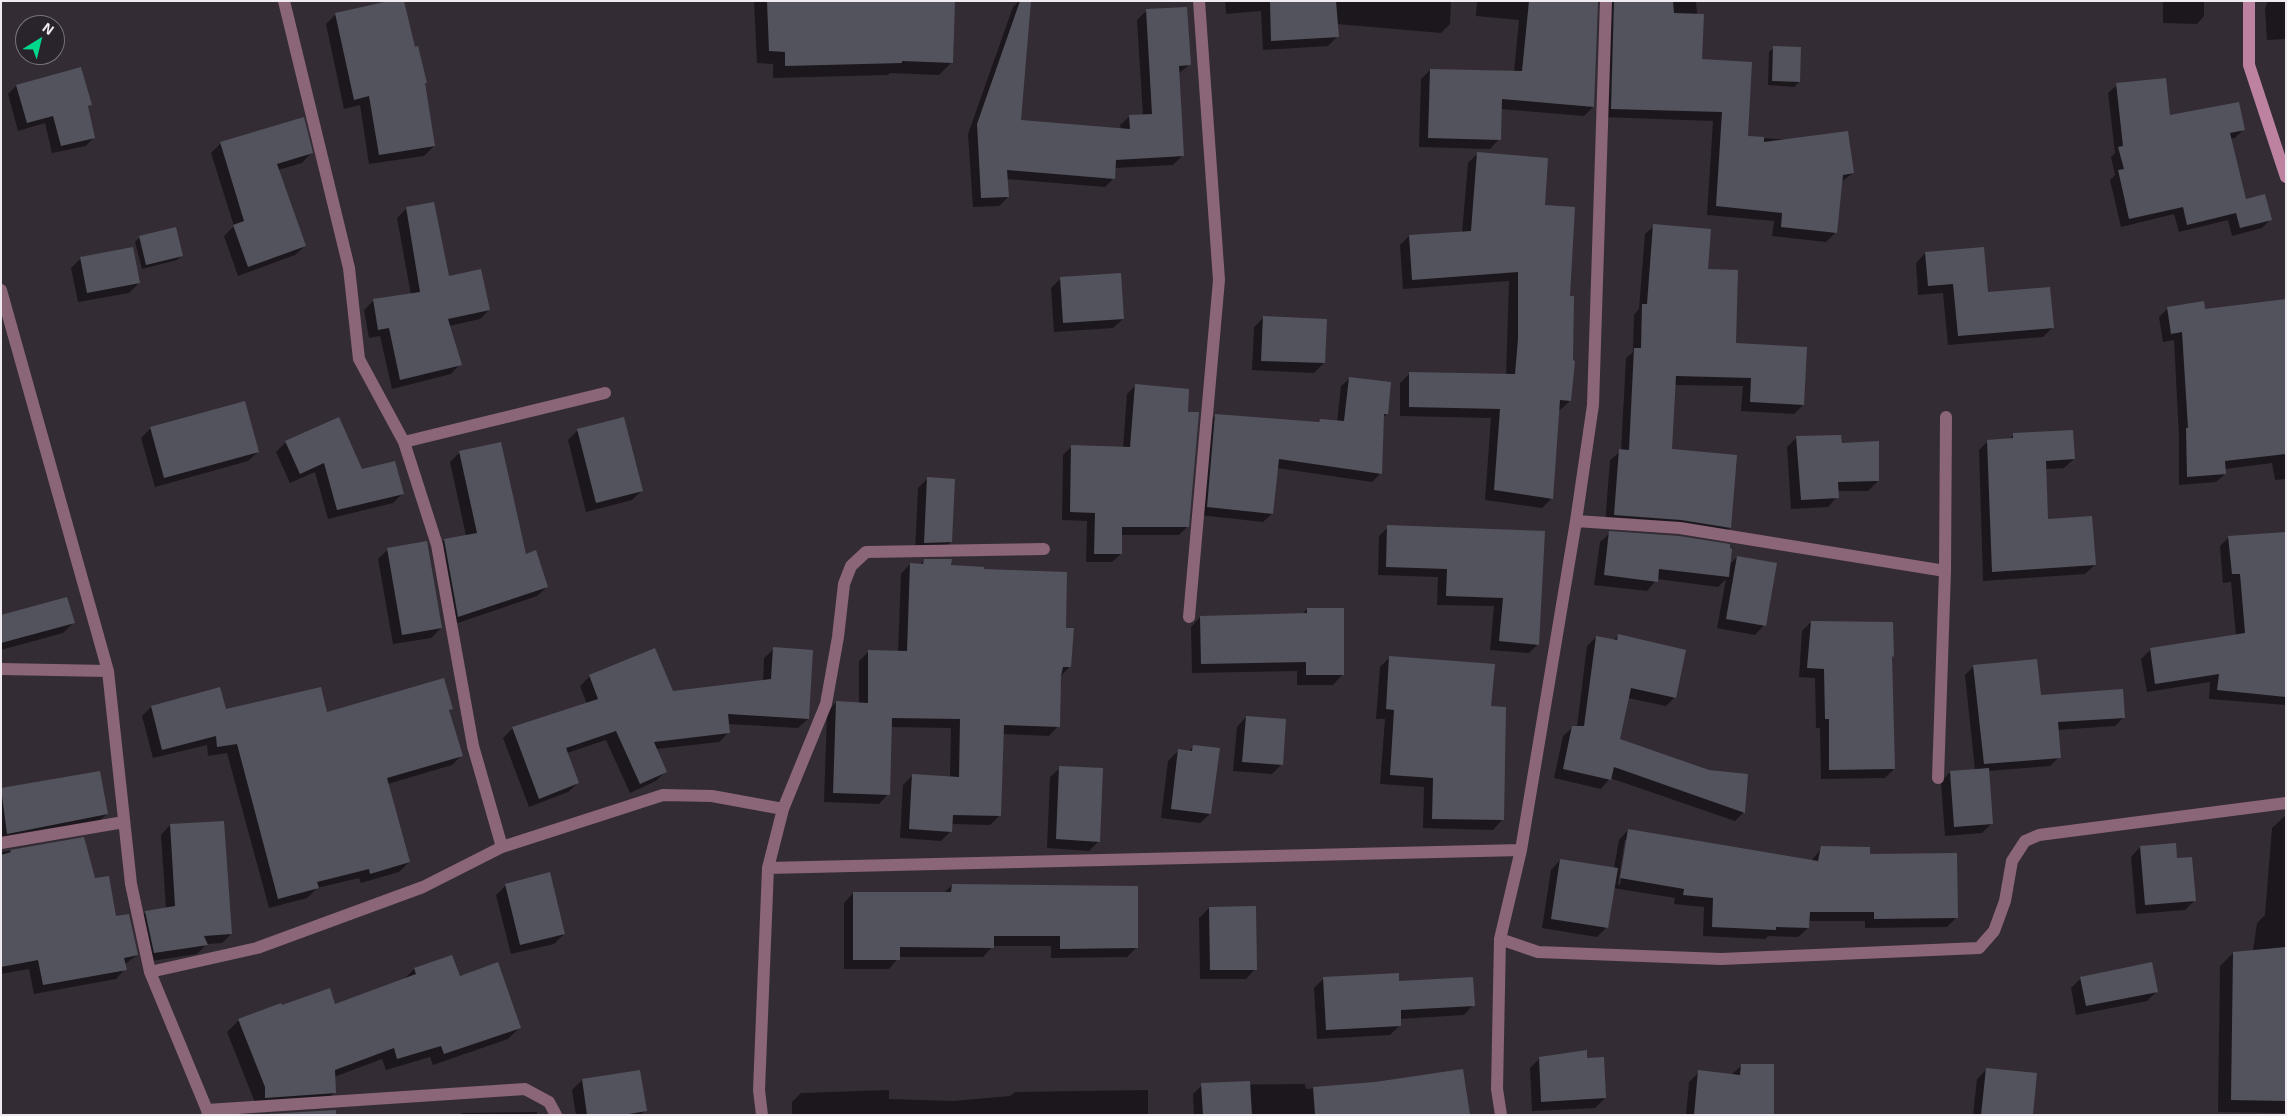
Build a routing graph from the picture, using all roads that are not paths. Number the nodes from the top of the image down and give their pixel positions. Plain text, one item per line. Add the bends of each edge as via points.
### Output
1 (284, 1) edge
2 (1199, 1) edge
3 (1606, 1) edge
4 (2249, 1) edge
5 (2286, 177) edge
6 (1, 290) edge
7 (605, 393) dead end
8 (1946, 417) dead end
9 (404, 442) junction
10 (1576, 520) junction
11 (1044, 548) dead end
12 (1945, 570) junction
13 (1189, 616) dead end
14 (1, 669) edge
15 (108, 671) junction
16 (1938, 778) dead end
17 (2286, 803) edge
18 (783, 809) junction
19 (124, 822) junction
20 (1, 843) edge
21 (502, 847) junction
22 (1521, 850) junction
23 (768, 868) junction
24 (1500, 939) junction
25 (150, 972) junction
26 (207, 1112) edge
27 (556, 1115) edge
28 (762, 1115) edge
29 (1501, 1115) edge

1 - 9 street via 349,268 359,359
2 - 13 street via 1218,280
3 - 10 street via 1592,405
4 - 5 main road via 2249,65
6 - 15 street
7 - 9 street
8 - 12 street
9 - 21 street via 438,545 473,746
10 - 12 street via 1680,528
10 - 22 street
11 - 18 street via 866,552 851,566 844,584 826,704
12 - 16 street
14 - 15 street
15 - 19 street
17 - 24 street via 2049,833 2025,841 2012,861 2005,901 1994,931 1979,948 1721,959 1538,952
18 - 21 street via 712,796 663,795
18 - 23 street
19 - 20 street
19 - 25 street via 130,884
21 - 25 street via 423,887 257,948
22 - 23 street
22 - 24 street
23 - 28 street via 758,1090
24 - 29 street via 1497,1089
25 - 26 street
26 - 27 street via 525,1089 549,1102

